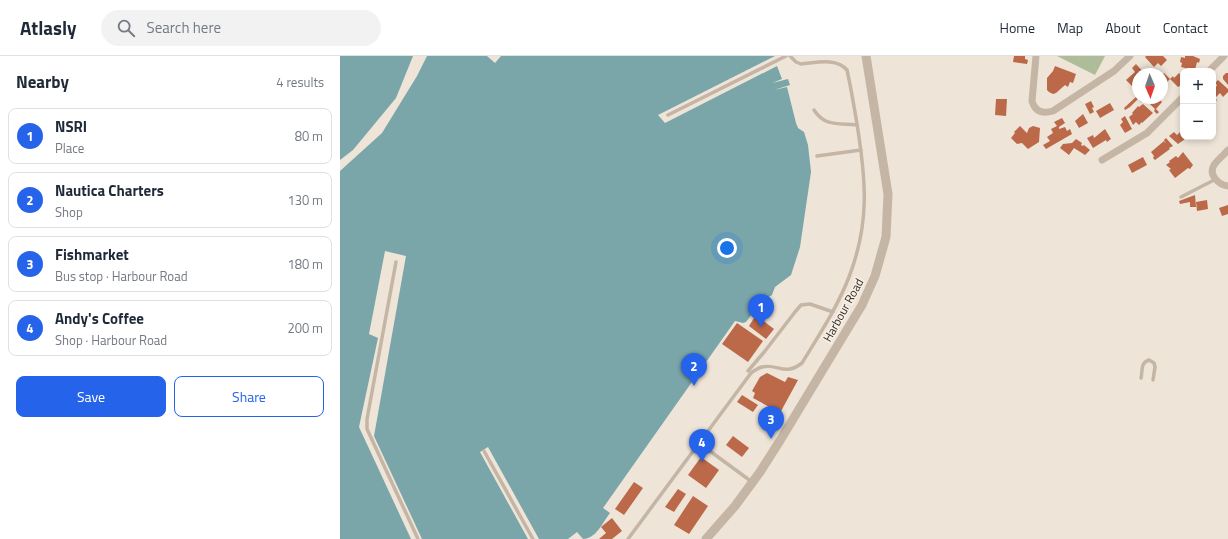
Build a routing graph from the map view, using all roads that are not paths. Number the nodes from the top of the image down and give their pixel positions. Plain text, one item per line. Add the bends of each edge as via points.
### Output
1 (786, 56) edge
2 (790, 56) edge
3 (866, 56) edge
4 (1036, 56) edge
5 (1130, 56) edge
6 (1224, 56) edge
7 (1212, 68) edge
8 (1180, 100) edge
9 (814, 110) dead end
10 (668, 115) dead end
11 (857, 125) junction
12 (861, 150) junction
13 (1228, 150) edge
14 (817, 156) dead end
15 (1102, 160) dead end
16 (1216, 179) junction
17 (1228, 186) edge
18 (1181, 197) dead end
19 (396, 262) dead end
20 (832, 312) junction
21 (748, 371) dead end
22 (1141, 378) dead end
23 (1153, 380) dead end
24 (699, 443) junction
25 (484, 451) dead end
26 (752, 483) junction
27 (630, 538) edge
28 (418, 539) edge
29 (533, 539) edge
30 (706, 539) edge

1 - 10 lane
2 - 11 lane via 800,64 836,63 844,66 849,78
3 - 26 street, Harbour Road via 888,194 883,249 862,305
4 - 5 street via 1033,107 1039,112 1047,112 1092,86
6 - 7 street
8 - 15 street via 1147,133
9 - 11 lane via 824,121
11 - 12 lane
12 - 14 lane
12 - 20 lane via 865,189 862,232 849,277
13 - 16 street via 1214,165
16 - 17 street
16 - 18 lane
19 - 28 lane via 367,429
20 - 21 lane via 810,304 801,305
20 - 24 lane via 802,363 784,370 767,366 751,373
22 - 23 lane via 1142,365 1149,360 1156,367
24 - 26 lane
24 - 27 lane
25 - 29 lane
26 - 30 street, Harbour Road via 736,506

